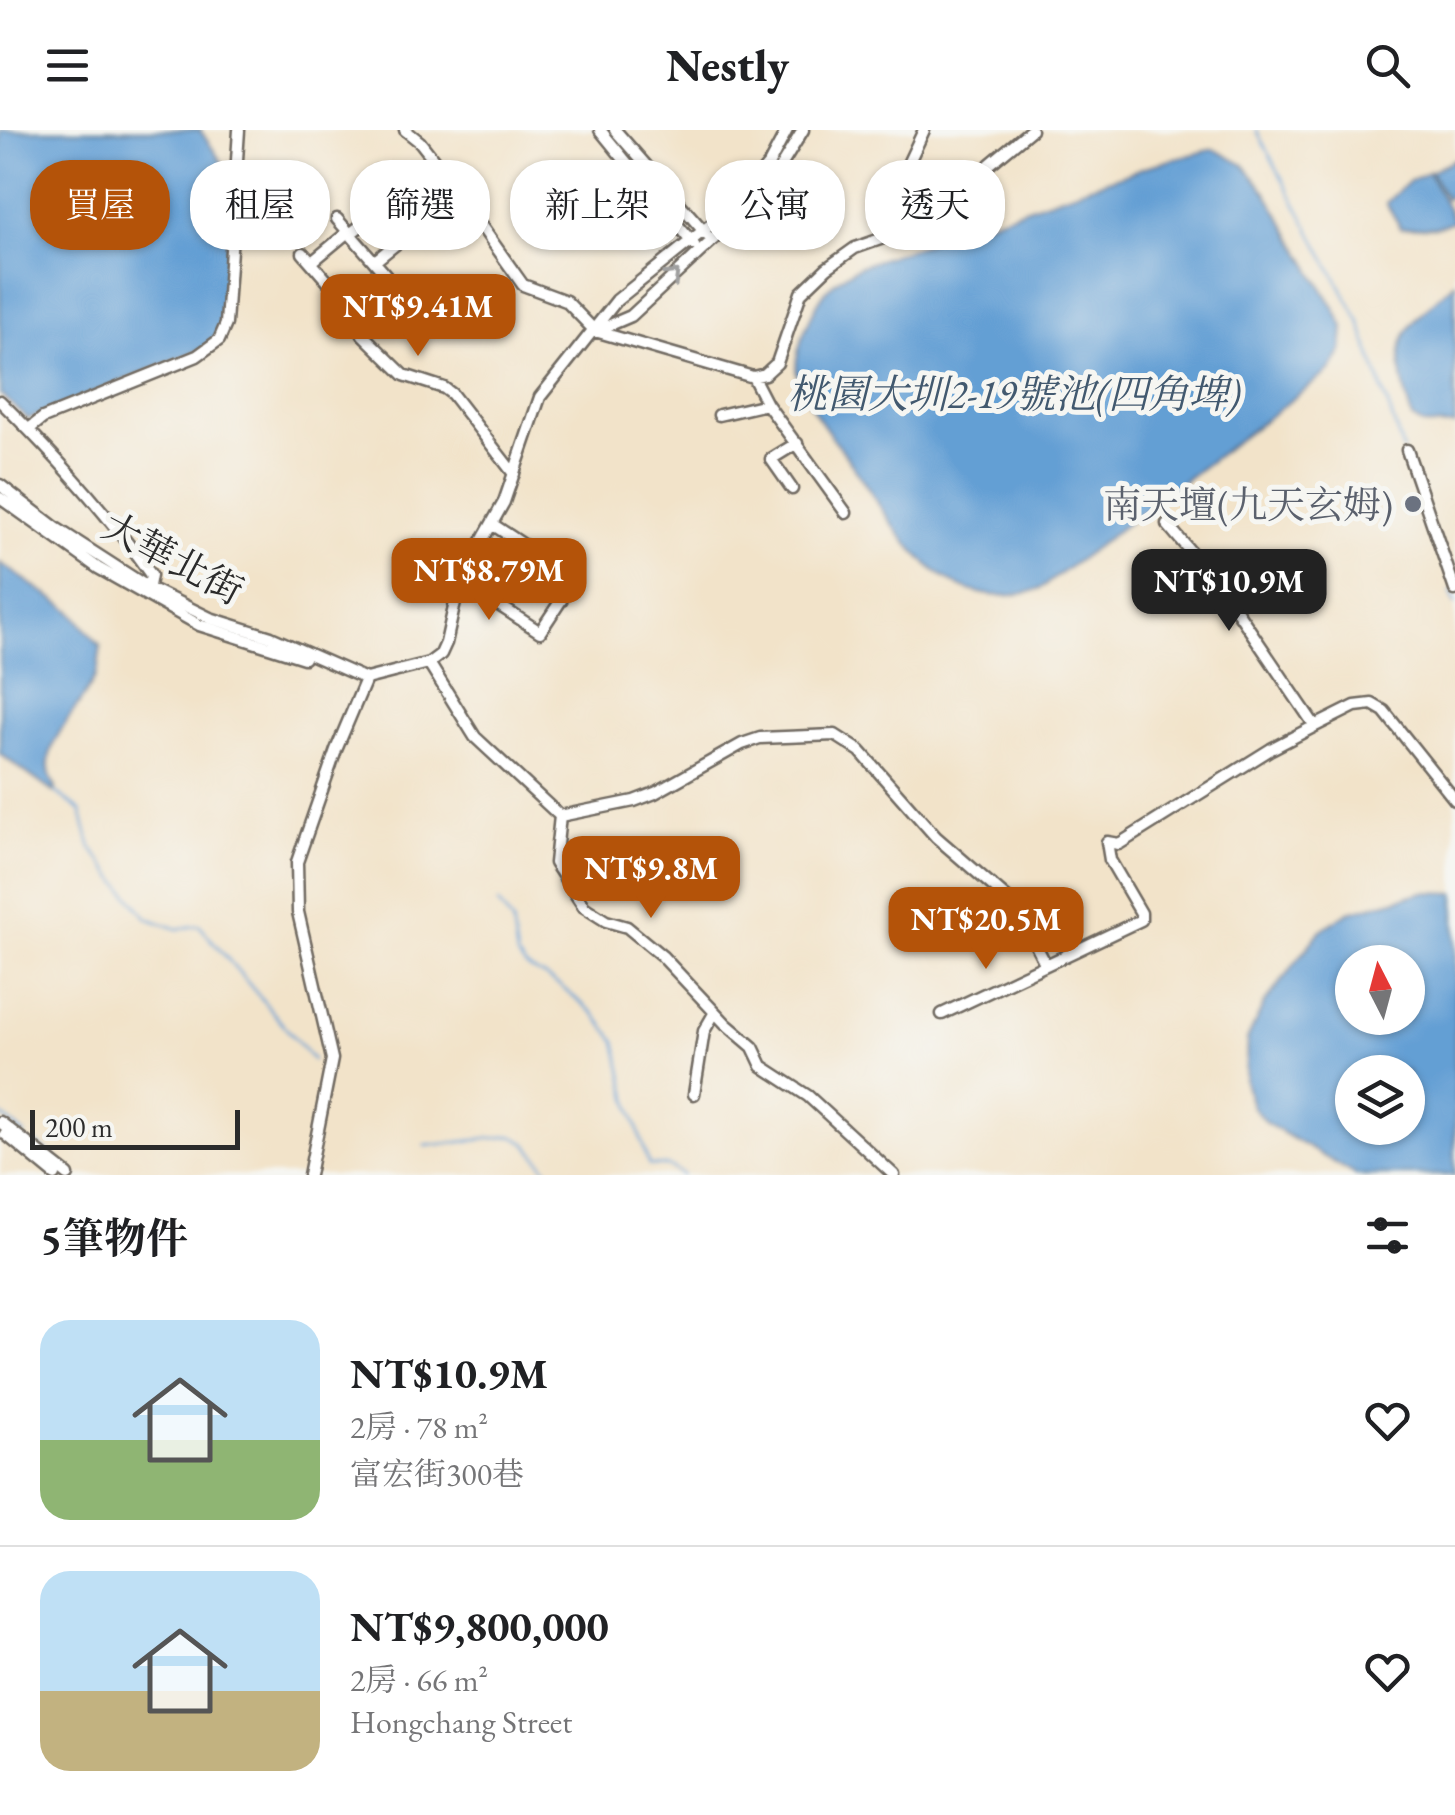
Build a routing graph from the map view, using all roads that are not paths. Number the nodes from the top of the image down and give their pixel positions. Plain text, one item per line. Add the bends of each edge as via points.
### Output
1 (239, 130) edge
2 (405, 130) edge
3 (600, 130) edge
4 (615, 130) edge
5 (788, 130) edge
6 (803, 130) edge
7 (924, 130) edge
8 (1031, 130) edge
9 (435, 160) edge
10 (771, 160) edge
11 (785, 160) edge
12 (909, 160) edge
13 (995, 160) edge
14 (338, 219) dead end
15 (349, 233) junction
16 (705, 233) edge
17 (490, 238) edge
18 (705, 238) edge
19 (865, 244) edge
20 (695, 246) junction
21 (388, 250) edge
22 (303, 253) dead end
23 (375, 261) junction
24 (312, 262) junction
25 (349, 306) junction
26 (595, 331) junction
27 (753, 377) junction
28 (0, 401) edge
29 (767, 404) junction
30 (720, 415) dead end
31 (29, 429) junction
32 (797, 442) junction
33 (1407, 450) dead end
34 (514, 474) junction
35 (0, 484) edge
36 (792, 489) dead end
37 (0, 498) edge
38 (846, 513) dead end
39 (492, 524) junction
40 (1166, 524) dead end
41 (532, 550) junction
42 (460, 580) junction
43 (1455, 590) edge
44 (148, 592) junction
45 (497, 604) junction
46 (429, 664) junction
47 (366, 678) junction
48 (1315, 726) junction
49 (1455, 800) edge
50 (560, 816) junction
51 (1046, 965) junction
52 (715, 1012) junction
53 (942, 1014) dead end
54 (694, 1094) dead end
55 (0, 1122) edge
56 (0, 1130) edge
57 (55, 1175) edge
58 (68, 1175) edge
59 (308, 1175) edge
60 (894, 1175) edge

1 - 31 street via 227,311 219,340 197,356
2 - 9 street
3 - 20 street
4 - 16 street
5 - 10 street
6 - 11 street
7 - 12 street
8 - 13 street
14 - 15 street
15 - 23 street
15 - 24 street
17 - 26 street via 523,285 566,301
18 - 20 street
19 - 27 street via 801,293 776,363
20 - 26 street via 617,300
26 -> 20 street via 631,316
21 - 23 street
22 - 24 street
23 - 25 street via 385,274
24 - 25 street
25 - 34 street via 363,335 404,375 452,394
26 - 27 street
26 - 34 street via 540,397
27 - 29 street
28 - 31 street
29 - 30 street
29 - 32 street
31 - 44 street via 118,527 151,575
32 - 36 street via 771,459
32 - 38 street
33 - 43 street
34 - 39 street
35 - 44 street, 大華北街
37 - 44 street via 98,568
39 - 41 street
39 - 42 street
40 - 48 street via 1222,589
41 - 45 street
41 - 45 street via 576,579 540,632
42 - 45 street
42 - 46 street via 446,643
44 - 47 street, 大華北街
46 - 47 street
46 - 50 street via 475,737
47 - 59 street via 297,862 298,912 332,1059
48 - 49 street via 1372,704
48 - 51 street via 1120,844 1107,842 1141,920
50 - 51 street via 656,792 760,738 834,736 860,751 936,838 1016,906
50 - 52 street via 556,863 584,907 627,928 662,956
51 - 53 street
52 - 54 street via 704,1030
52 - 60 street via 753,1047 762,1066 808,1096
55 - 58 street
56 - 57 street

